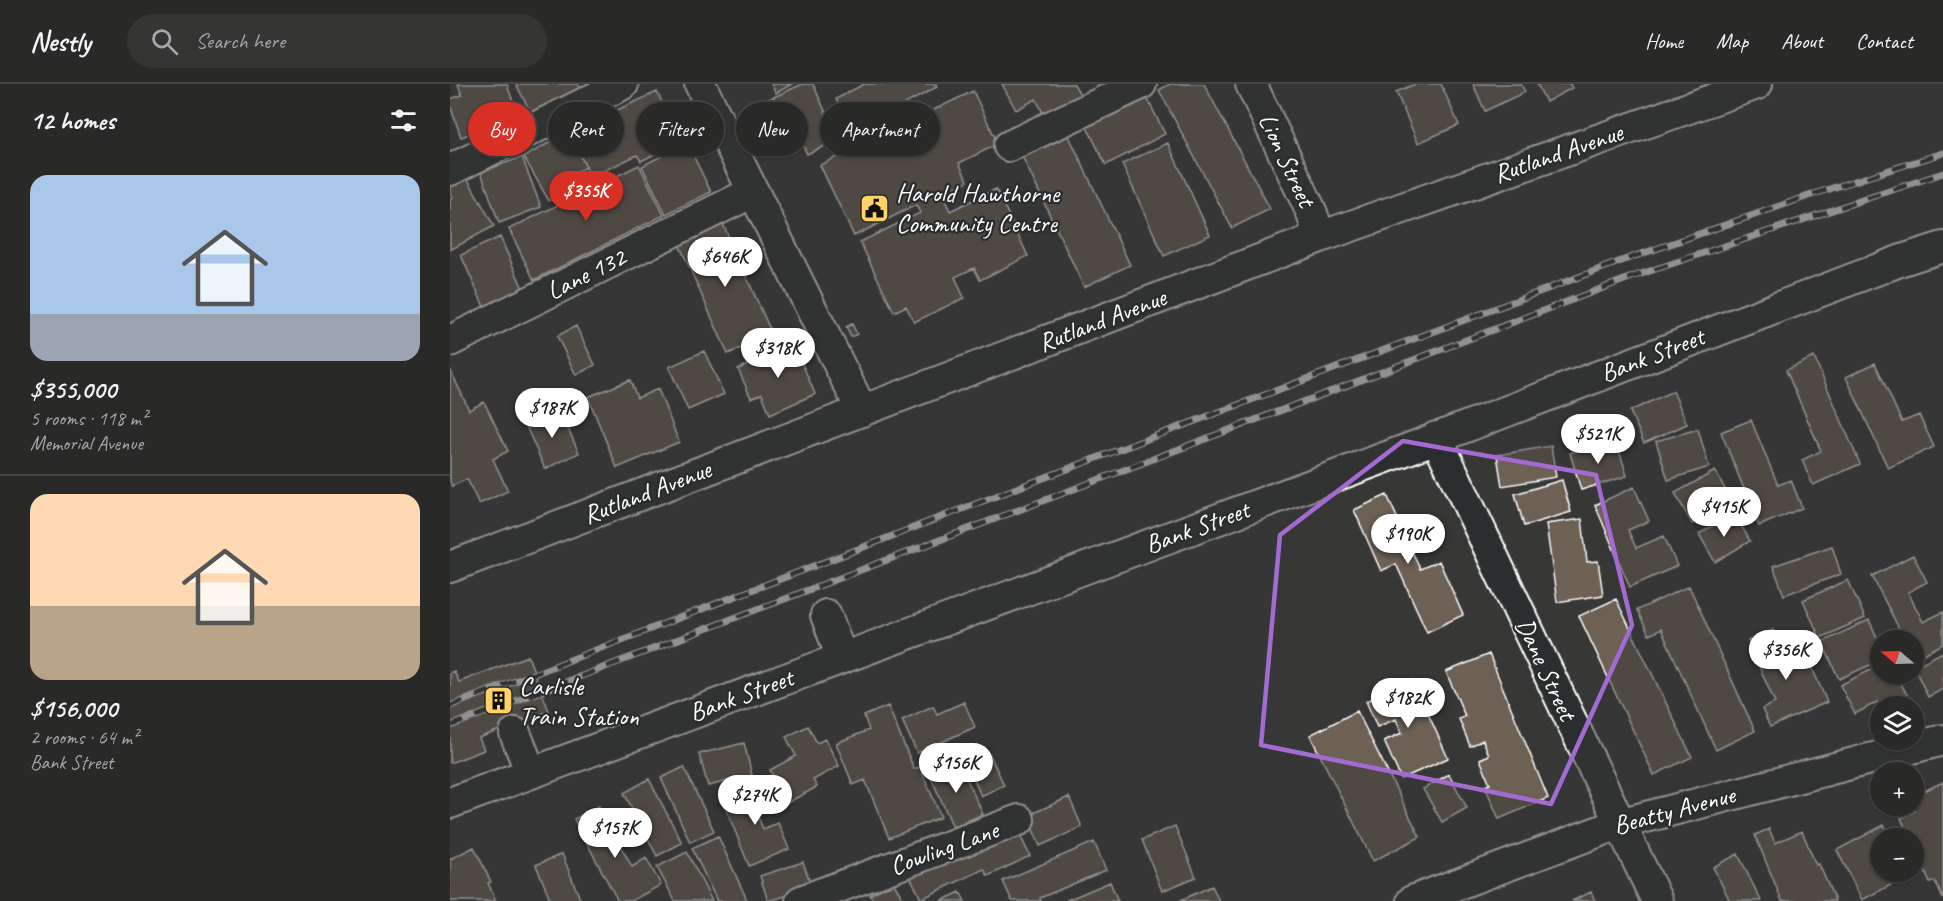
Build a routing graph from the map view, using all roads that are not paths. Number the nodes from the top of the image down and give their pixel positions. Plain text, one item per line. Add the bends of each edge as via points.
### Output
1 (623, 84) edge
2 (700, 84) edge
3 (1141, 84) edge
4 (1251, 84) edge
5 (1757, 84) edge
6 (1009, 147) dead end
7 (450, 170) edge
8 (753, 192) junction
9 (1320, 237) junction
10 (1943, 247) edge
11 (450, 341) edge
12 (861, 411) junction
13 (1436, 437) junction
14 (450, 567) edge
15 (826, 615) dead end
16 (842, 658) junction
17 (515, 733) dead end
18 (1943, 740) edge
19 (531, 773) junction
20 (450, 803) edge
21 (1019, 820) dead end
22 (1619, 824) junction
23 (801, 901) edge
24 (1412, 901) edge
25 (1657, 901) edge

1 - 7 street
2 - 8 street
3 - 6 street
4 - 9 street, Lion Street
5 - 9 street, Rutland Avenue
8 - 11 street, Lane 132
8 - 12 street
9 - 12 street, Rutland Avenue
10 - 13 street, Bank Street
12 - 14 street, Rutland Avenue
13 - 16 street, Bank Street
13 - 22 street, Dane Street
15 - 16 street
16 - 19 street, Bank Street
17 - 19 street
18 - 22 street, Beatty Avenue
19 - 20 street, Bank Street
21 - 23 street, Cowling Lane
22 - 24 street, Beatty Avenue
22 - 25 street, Dane Street

